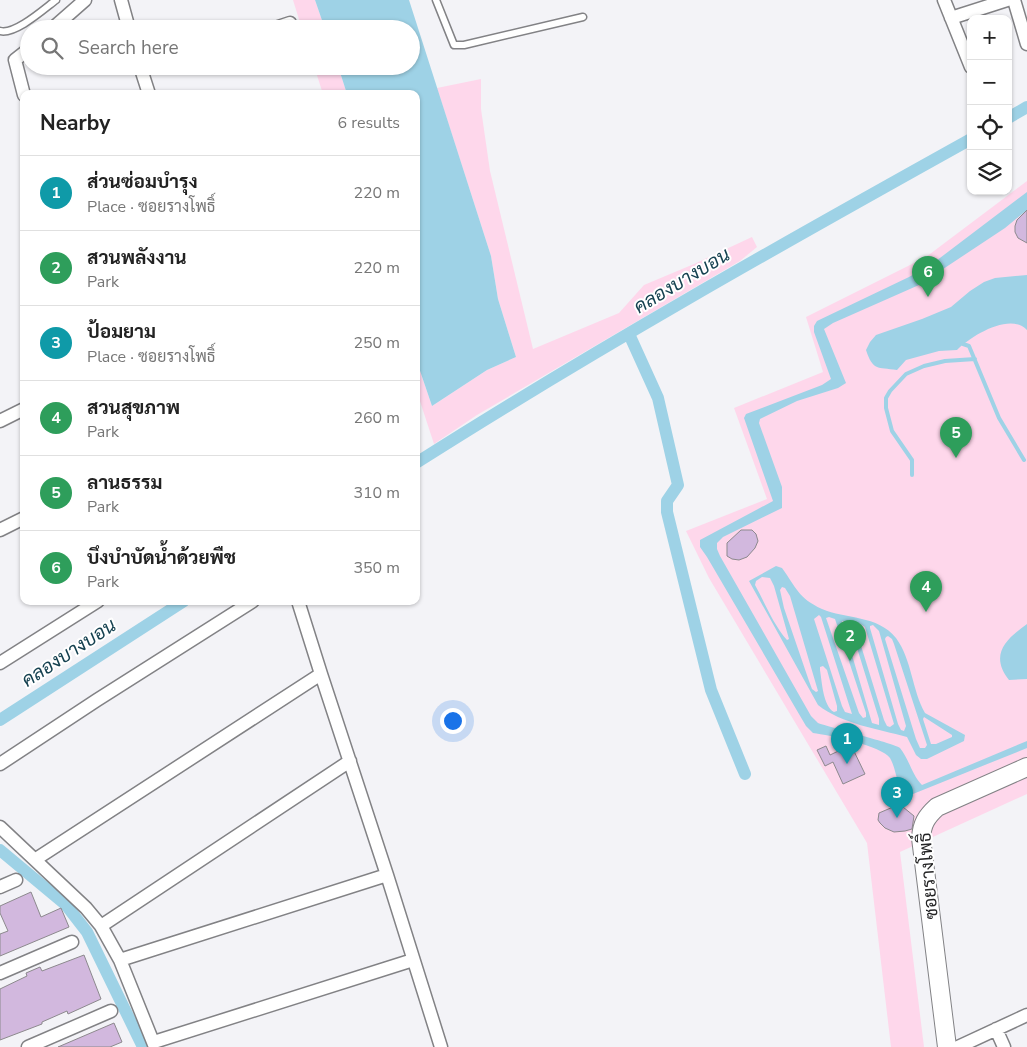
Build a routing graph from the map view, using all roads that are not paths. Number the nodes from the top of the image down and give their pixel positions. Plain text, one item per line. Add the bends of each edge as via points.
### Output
1 (56, 0) edge
2 (85, 0) edge
3 (120, 0) edge
4 (436, 0) edge
5 (944, 0) edge
6 (1007, 0) edge
7 (1014, 0) edge
8 (583, 17) dead end
9 (951, 18) junction
10 (29, 20) edge
11 (62, 20) edge
12 (126, 20) edge
13 (20, 26) edge
14 (0, 31) edge
15 (1027, 44) edge
16 (20, 56) edge
17 (968, 60) edge
18 (146, 75) edge
19 (23, 90) edge
20 (148, 90) edge
21 (20, 410) edge
22 (0, 421) edge
23 (20, 520) edge
24 (0, 530) edge
25 (92, 605) edge
26 (247, 605) edge
27 (299, 605) edge
28 (0, 663) edge
29 (321, 674) junction
30 (350, 761) junction
31 (0, 764) edge
32 (1027, 768) edge
33 (0, 827) edge
34 (36, 859) junction
35 (387, 875) junction
36 (16, 880) dead end
37 (0, 887) edge
38 (101, 926) junction
39 (72, 942) dead end
40 (120, 960) junction
41 (414, 960) junction
42 (0, 973) edge
43 (111, 1011) dead end
44 (1027, 1015) edge
45 (996, 1029) junction
46 (155, 1045) edge
47 (28, 1047) edge
48 (441, 1047) edge
49 (947, 1047) edge
50 (958, 1047) edge
51 (1004, 1047) edge

1 - 10 lane
2 - 11 street
3 - 12 street
4 - 8 lane via 454,44 464,45
5 - 9 street
6 - 9 street
7 - 15 street
9 - 17 street
13 - 14 lane
16 - 19 street via 15,60
18 - 20 street
21 - 22 street
23 - 24 street
25 - 28 street
26 - 31 street
27 - 29 street
29 - 30 street
29 - 34 street
30 - 35 street
30 - 38 street
32 - 49 street, ซอยรางโพธิ์ via 937,807 927,816 922,827
33 - 34 street
34 - 38 street
35 - 40 street
35 - 41 street
36 - 37 street
38 - 40 street
39 - 42 street
40 - 46 street
41 - 46 street
41 - 48 street
43 - 47 street
44 - 45 street
45 - 50 street
45 - 51 street

